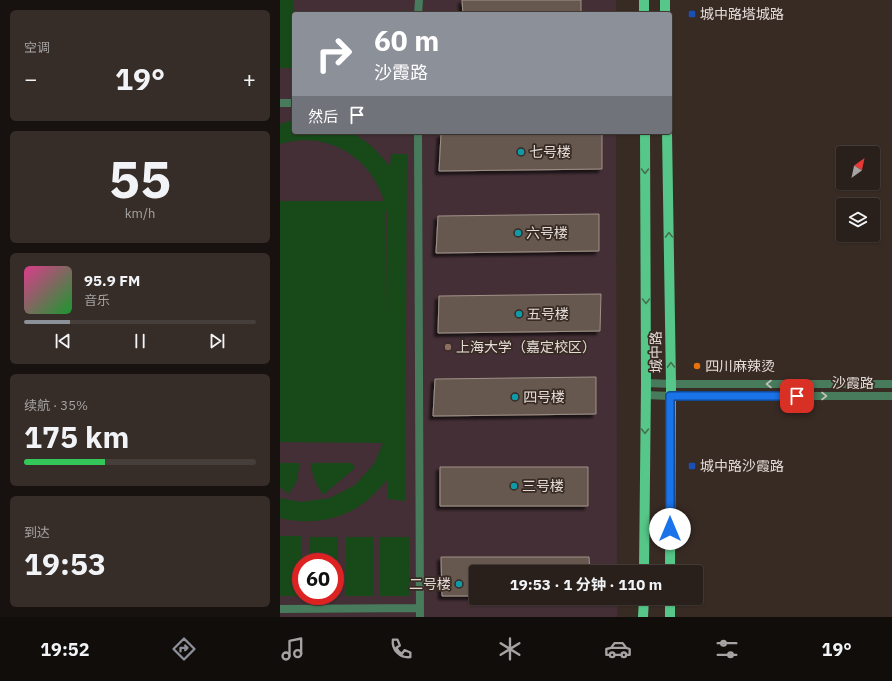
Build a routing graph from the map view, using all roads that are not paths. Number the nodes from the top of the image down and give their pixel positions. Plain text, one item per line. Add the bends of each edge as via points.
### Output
1 (418, 0) edge
2 (644, 0) edge
3 (665, 0) edge
4 (418, 12) edge
5 (644, 12) edge
6 (665, 12) edge
7 (280, 103) edge
8 (292, 103) edge
9 (418, 134) edge
10 (645, 134) edge
11 (667, 134) edge
12 (646, 383) junction
13 (671, 384) junction
14 (892, 384) edge
15 (645, 395) junction
16 (670, 396) junction
17 (892, 396) edge
18 (644, 565) edge
19 (670, 565) edge
20 (644, 605) edge
21 (670, 605) edge
22 (420, 608) junction
23 (280, 609) edge
24 (420, 617) edge
25 (643, 617) edge
26 (670, 617) edge

1 - 4 street
2 - 5 main road
3 - 6 main road
7 - 8 street
9 - 22 street
10 -> 12 main road, 城中路
13 -> 11 main road, 城中路
12 - 13 street
12 - 15 main road, 城中路
14 -> 13 street
13 - 16 main road, 城中路
15 - 16 street, 沙霞路
15 -> 18 main road, 城中路
16 -> 17 street, 沙霞路
16 - 19 main road, 城中路
20 - 25 main road
21 - 26 main road
22 - 23 street
22 - 24 street

